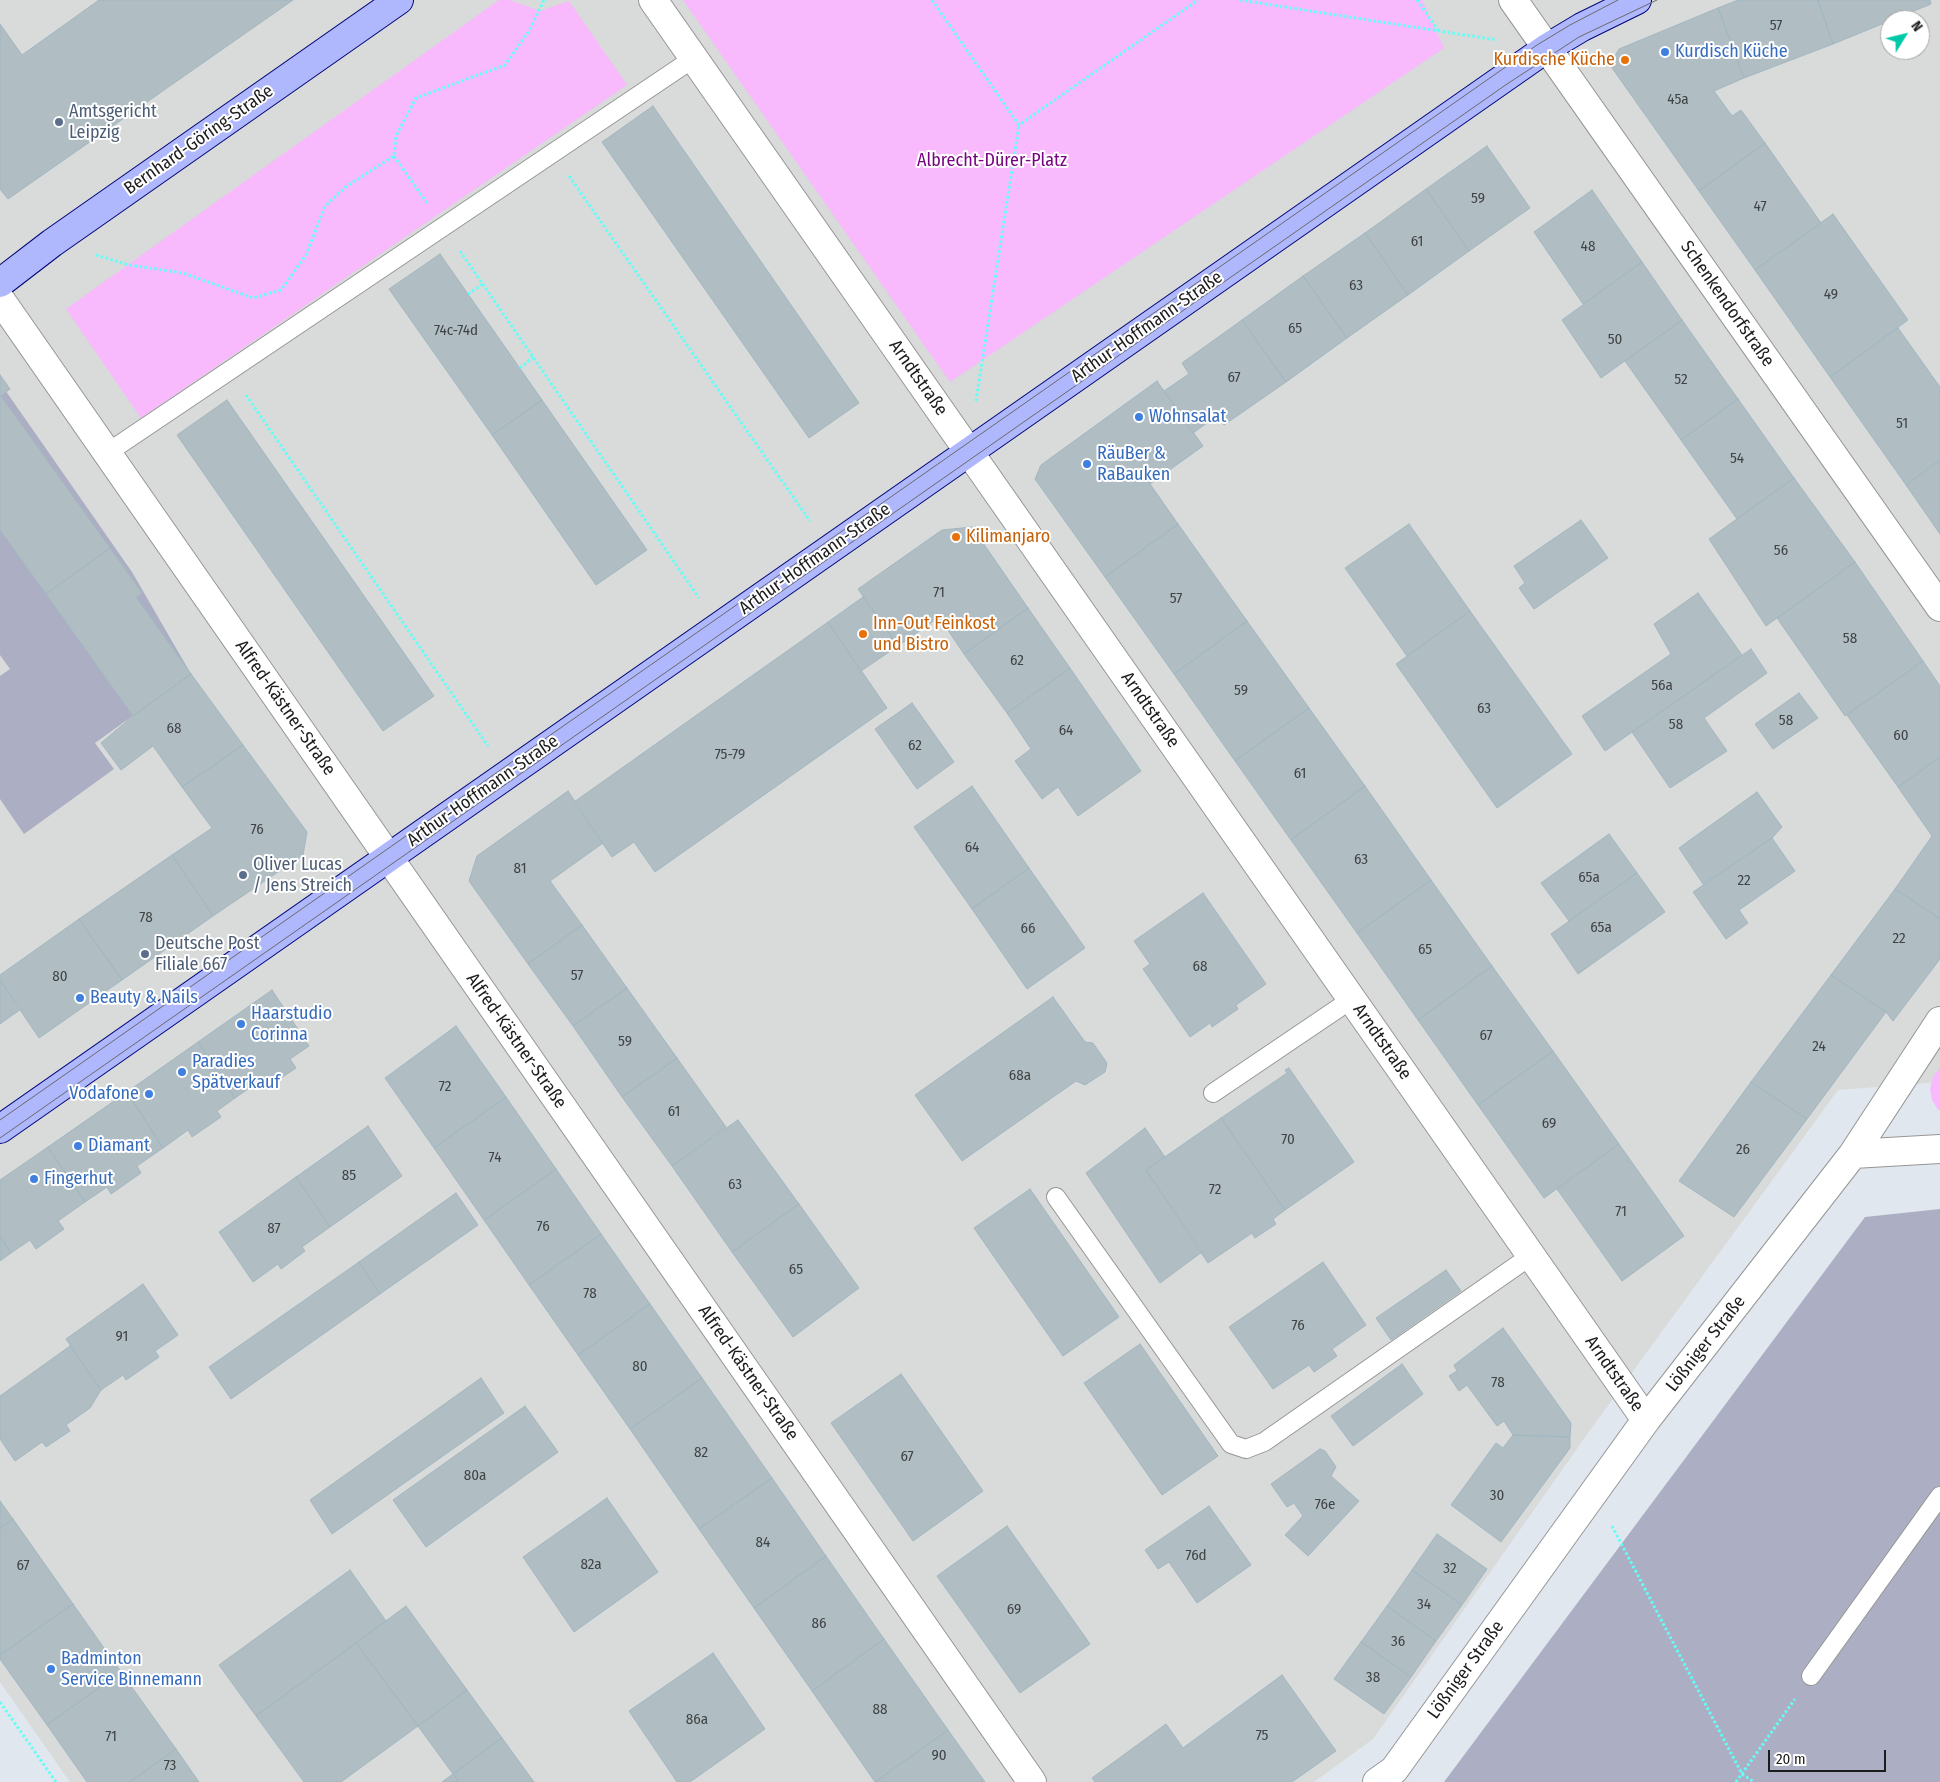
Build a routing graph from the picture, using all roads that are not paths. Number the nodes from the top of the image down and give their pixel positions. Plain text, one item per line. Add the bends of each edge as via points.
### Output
1 (399, 0) edge
2 (653, 0) edge
3 (1514, 0) edge
4 (1637, 0) edge
5 (1547, 48) junction
6 (694, 58) junction
7 (0, 283) edge
8 (0, 299) edge
9 (968, 451) junction
10 (107, 453) junction
11 (1940, 607) edge
12 (388, 858) junction
13 (1352, 999) junction
14 (1940, 1021) edge
15 (1213, 1093) dead end
16 (0, 1129) edge
17 (1940, 1149) edge
18 (1853, 1154) junction
19 (1056, 1197) dead end
20 (1532, 1255) junction
21 (1646, 1420) junction
22 (1940, 1496) edge
23 (1811, 1676) road end
24 (1032, 1782) edge
25 (1377, 1782) edge

1 - 7 street, Bernhard-Göring-Straße via 52,243
2 - 6 street, Arndtstraße
3 - 5 street, Schenkendorfstraße
4 - 5 street, Arthur-Hoffmann-Straße
5 - 9 street, Arthur-Hoffmann-Straße
5 - 11 street, Schenkendorfstraße
6 - 9 street, Arndtstraße
6 - 10 lane
8 - 10 street, Alfred-Kästner-Straße
9 - 12 street, Arthur-Hoffmann-Straße
9 - 13 street, Arndtstraße
10 - 12 street, Alfred-Kästner-Straße
12 - 16 street, Arthur-Hoffmann-Straße
12 - 24 street, Alfred-Kästner-Straße
13 - 15 lane
13 - 20 street, Arndtstraße
14 - 18 street, Lößniger Straße
17 - 18 street
18 - 21 street, Lößniger Straße
19 - 20 lane via 1231,1444 1246,1449 1264,1442
20 - 21 street, Arndtstraße
21 - 25 street, Lößniger Straße via 1394,1770
22 - 23 lane

